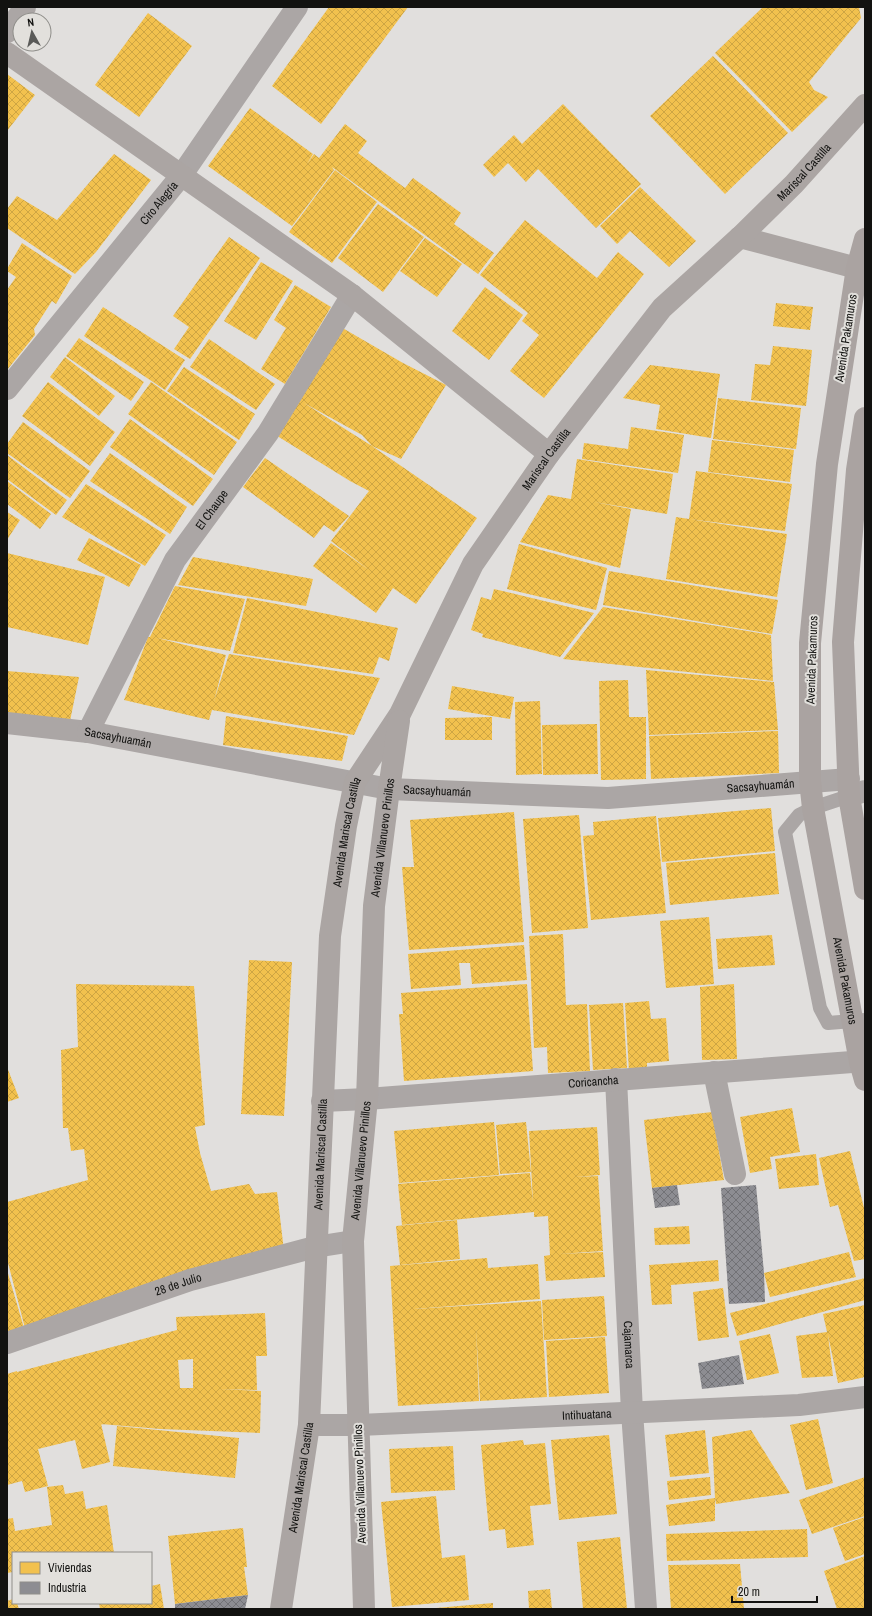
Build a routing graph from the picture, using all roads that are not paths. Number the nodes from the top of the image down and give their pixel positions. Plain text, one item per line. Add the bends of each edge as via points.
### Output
1 (25, 7) edge
2 (297, 7) edge
3 (7, 32) edge
4 (7, 53) edge
5 (865, 105) edge
6 (180, 176) junction
7 (740, 238) junction
8 (865, 239) edge
9 (861, 269) edge
10 (352, 295) junction
11 (7, 389) edge
12 (865, 418) edge
13 (549, 454) junction
14 (400, 714) junction
15 (7, 723) edge
16 (88, 732) junction
17 (810, 781) junction
18 (355, 782) junction
19 (854, 788) edge
20 (388, 789) junction
21 (813, 808) junction
22 (865, 889) edge
23 (859, 1021) edge
24 (863, 1068) edge
25 (714, 1072) junction
26 (616, 1079) junction
27 (367, 1099) junction
28 (322, 1101) junction
29 (735, 1174) dead end
30 (353, 1241) junction
31 (316, 1247) junction
32 (7, 1343) edge
33 (865, 1397) edge
34 (632, 1412) junction
35 (358, 1425) junction
36 (309, 1426) junction
37 (281, 1609) edge
38 (364, 1609) edge
39 (646, 1609) edge

1 - 3 street
2 - 6 street, Ciro Alegría
4 - 6 street
5 - 7 street, Mariscal Castilla via 794,184
6 - 10 street
6 - 11 street, Ciro Alegría
7 - 9 street
7 - 13 street, Mariscal Castilla via 662,308
8 - 9 highway, Avenida Pakamuros
9 - 17 highway, Avenida Pakamuros via 827,464 810,643
10 - 13 street
10 - 16 street, El Chaupe via 268,434 175,560
12 - 19 highway via 857,470 843,642
13 - 14 street, Mariscal Castilla via 474,564
14 - 18 street, Avenida Mariscal Castilla
14 - 20 street, Avenida Villanuevo Pinillos
15 - 16 street, Sacsayhuamán
16 - 18 street, Sacsayhuamán
17 - 19 street, Sacsayhuamán
17 - 20 street, Sacsayhuamán via 608,798
17 - 21 highway, Avenida Pakamuros
18 - 20 street, Sacsayhuamán
18 - 28 street, Avenida Mariscal Castilla via 330,936
19 - 21 lane
19 - 22 highway
20 - 27 street, Avenida Villanuevo Pinillos via 374,906
21 - 23 highway, Avenida Pakamuros
21 - 23 lane via 799,815 785,832 820,1008 828,1022
23 - 24 highway, Avenida Pakamuros
24 - 25 street, Coricancha
25 - 26 street, Coricancha
25 - 29 street
26 - 27 street, Coricancha
26 - 34 street, Cajamarca
27 - 28 street, Coricancha
27 - 30 street, Avenida Villanuevo Pinillos
28 - 31 street, Avenida Mariscal Castilla
30 - 31 street, 28 de Julio
30 - 35 street, Avenida Villanuevo Pinillos
31 - 32 street, 28 de Julio via 190,1280
31 - 36 street, Avenida Mariscal Castilla
33 - 34 street, Intihuatana via 799,1405
34 - 35 street, Intihuatana
34 - 39 street, Cajamarca
35 - 36 street, Intihuatana
35 - 38 street, Avenida Villanuevo Pinillos
36 - 37 street, Avenida Mariscal Castilla

